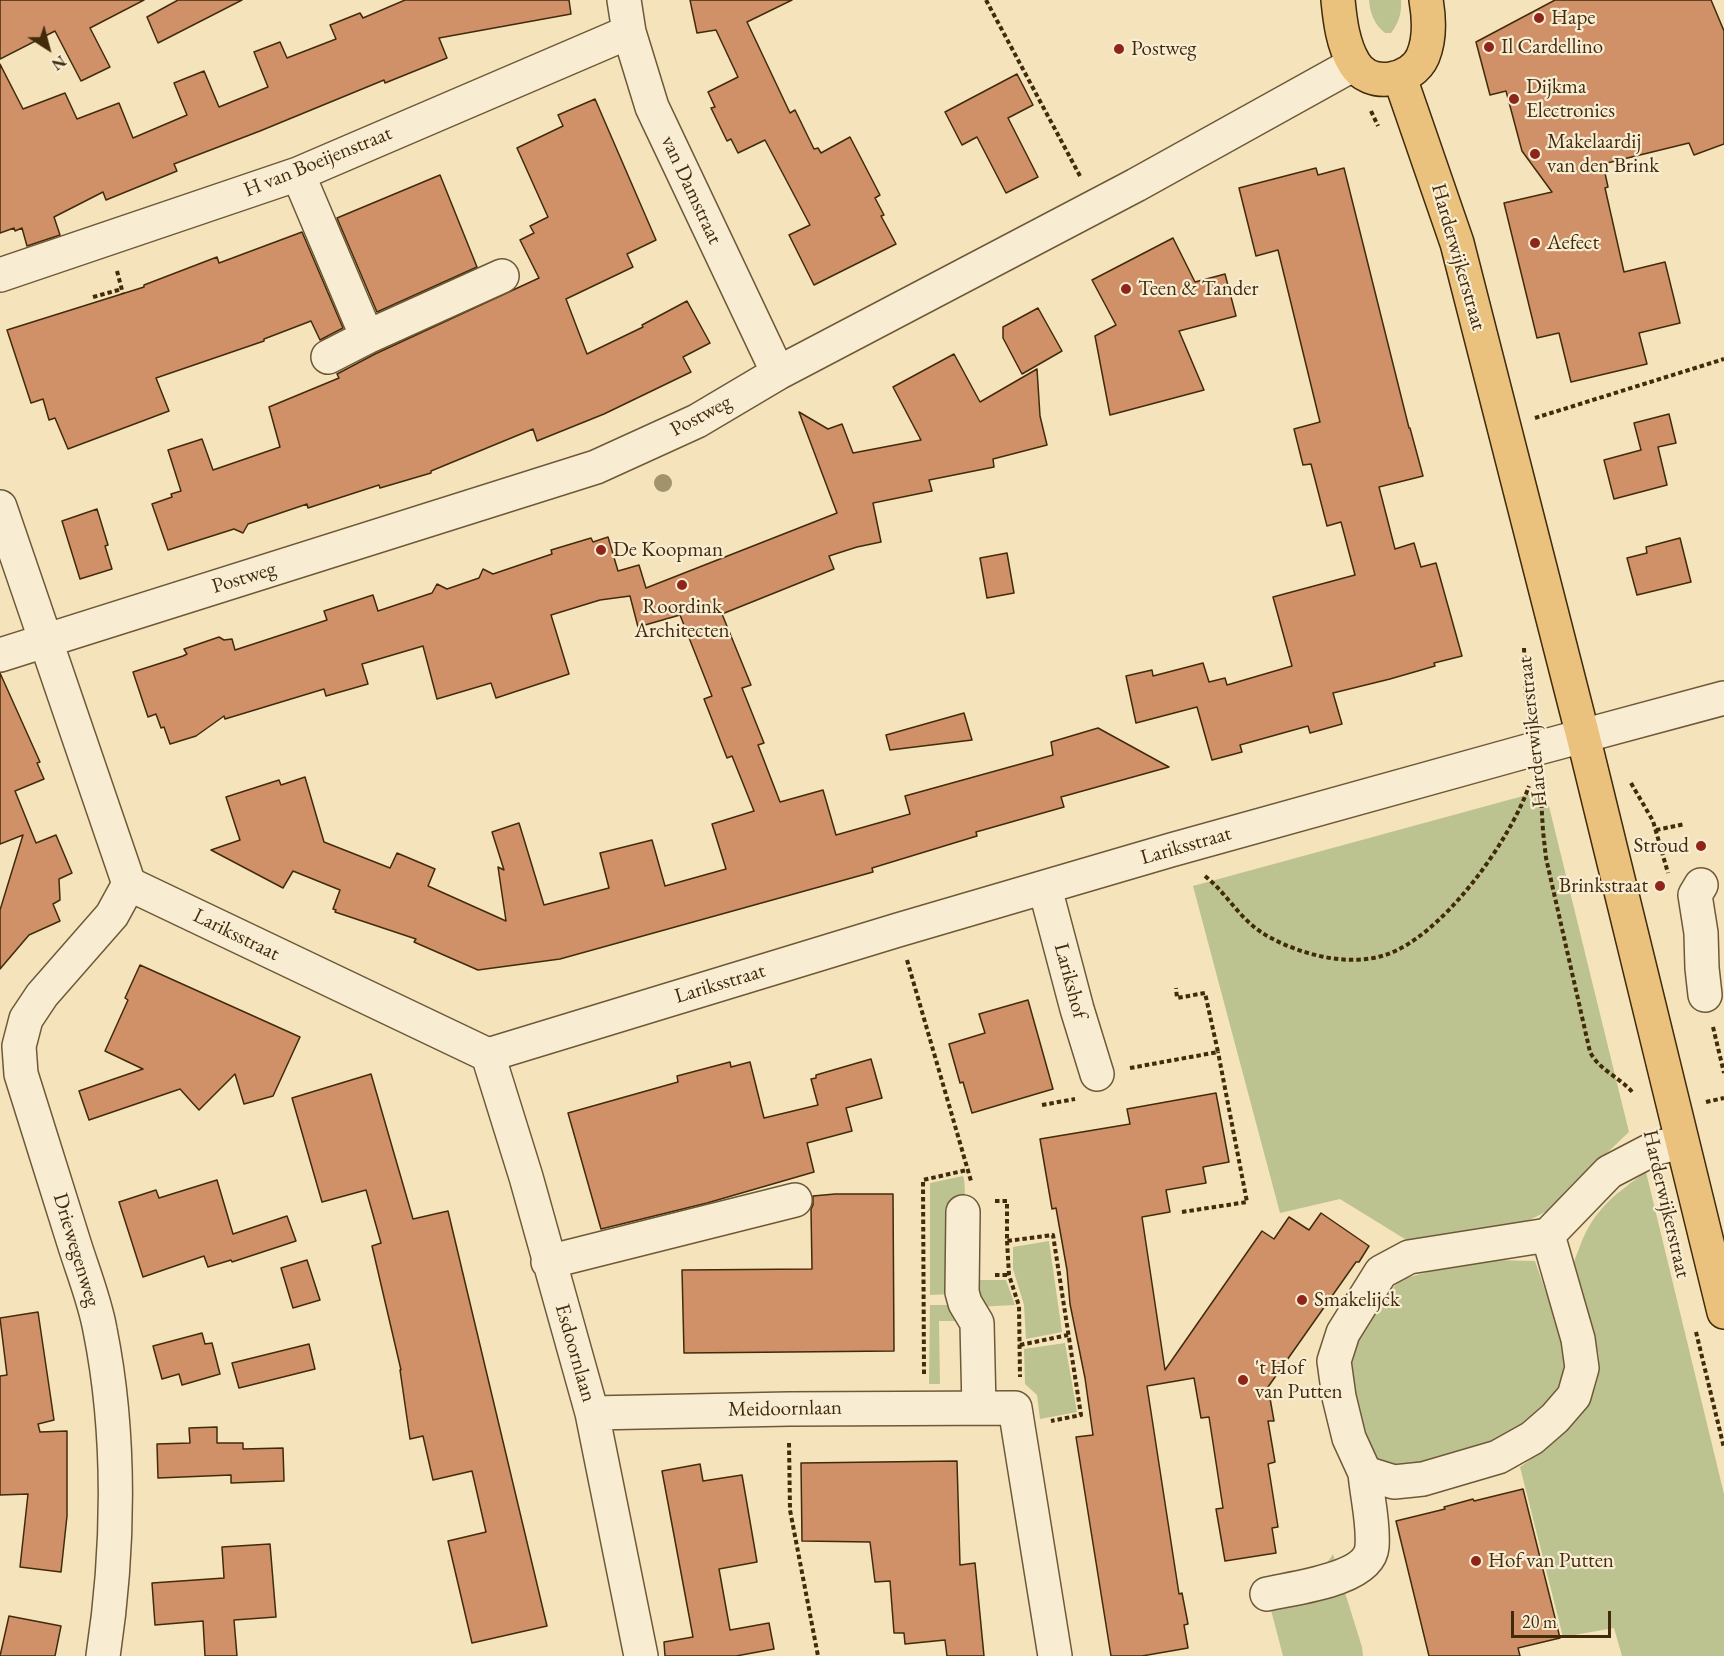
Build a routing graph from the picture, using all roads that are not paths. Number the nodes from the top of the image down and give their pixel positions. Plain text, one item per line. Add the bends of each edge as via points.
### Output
1 (624, 0) edge
2 (1338, 0) edge
3 (1430, 1) edge
4 (629, 33) junction
5 (1354, 63) junction
6 (1400, 78) junction
7 (298, 174) junction
8 (0, 275) edge
9 (502, 276) dead end
10 (367, 337) junction
11 (328, 357) dead end
12 (778, 373) junction
13 (0, 507) edge
14 (46, 640) junction
15 (0, 655) edge
16 (1724, 698) edge
17 (1583, 736) junction
18 (129, 884) junction
19 (1701, 885) dead end
20 (1045, 888) junction
21 (1705, 995) road end
22 (488, 1055) junction
23 (1097, 1074) road end
24 (1682, 1142) junction
25 (795, 1200) dead end
26 (967, 1207) road end
27 (1548, 1235) junction
28 (548, 1262) junction
29 (1724, 1312) edge
30 (979, 1408) junction
31 (592, 1413) junction
32 (1365, 1473) junction
33 (1267, 1593) dead end
34 (103, 1656) edge
35 (641, 1656) edge
36 (1055, 1656) edge

1 - 4 street, van Damstraat
2 - 5 main road via 1341,28
3 - 6 main road via 1423,56
4 - 7 street, H van Boeijenstraat
4 - 12 street, van Damstraat via 652,107
5 - 6 main road via 1363,74 1375,78
5 - 12 street, Postweg via 1096,206
6 - 17 main road, Harderwijkerstraat via 1457,243
7 - 8 street, H van Boeijenstraat
7 - 10 street
9 - 10 street
10 - 11 street
12 - 14 street, Postweg via 696,421 596,467
13 - 14 street
14 - 15 street, Postweg
14 - 18 street
16 - 17 street
17 - 20 street, Lariksstraat
17 - 24 main road, Harderwijkerstraat
18 - 22 street, Lariksstraat
18 - 34 street, Driewegenweg via 112,915 42,995 26,1019 19,1046 21,1074 100,1328 110,1384 114,1552
19 - 21 street via 1695,895
20 - 22 street, Lariksstraat
20 - 23 street, Larikshof
22 - 28 street, Esdoornlaan
24 - 27 street via 1653,1149 1609,1172
24 - 29 main road, Harderwijkerstraat
25 - 28 street
26 - 30 street via 962,1292 977,1323
27 - 32 street via 1409,1257 1381,1272 1343,1333 1334,1361 1348,1438
27 - 32 street via 1578,1339 1582,1368 1574,1396 1532,1438 1498,1457 1423,1479 1394,1482
28 - 31 street, Esdoornlaan
30 - 31 street, Meidoornlaan
30 - 36 street, Meidoornlaan via 1016,1418
31 - 35 street, Esdoornlaan
32 - 33 street via 1372,1550 1365,1564 1329,1580

